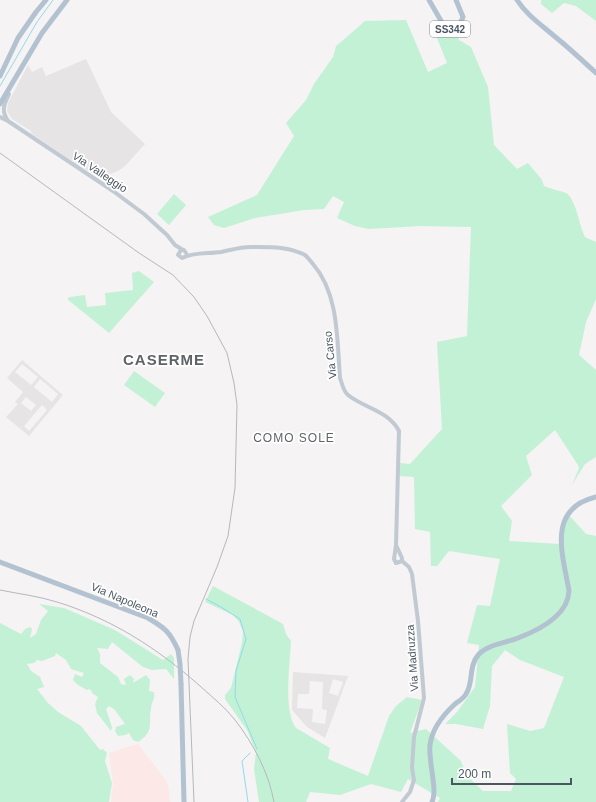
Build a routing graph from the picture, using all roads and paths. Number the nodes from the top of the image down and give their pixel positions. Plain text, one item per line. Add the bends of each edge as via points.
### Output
1 (46, 0) edge
2 (67, 0) edge
3 (429, 0) edge
4 (456, 0) edge
5 (517, 0) edge
6 (596, 73) edge
7 (0, 76) edge
8 (16, 79) junction
9 (0, 104) edge
10 (0, 117) edge
11 (8, 121) junction
12 (175, 245) junction
13 (178, 253) junction
14 (185, 253) junction
15 (596, 497) edge
16 (396, 545) junction
17 (400, 554) junction
18 (395, 556) junction
19 (402, 561) junction
20 (0, 562) edge
21 (184, 802) edge
22 (402, 802) edge
23 (432, 802) edge

1 - 7 main road via 23,30
2 - 8 main road via 42,33
3 - 4 main road, SS342 via 444,26 452,29 459,26 463,17
5 - 6 main road via 531,17
8 - 9 main road
8 - 11 street via 3,108
10 - 11 street, Via Valleggio
11 - 12 street, Via Valleggio via 131,204
12 - 13 street, Via Valleggio
12 - 14 street, Via Valleggio
13 - 14 street, Via Carso via 180,250
13 - 14 street via 181,258
14 - 16 street, Via Carso via 220,252 239,247 277,247 306,256 319,271 335,317 343,387 347,394 385,416 399,431
15 - 23 main road via 572,509 562,526 561,541 569,597 560,613 544,626 492,646 479,654 473,664 466,696 446,713 436,726 430,744 434,797
16 - 17 street, Via Carso
16 - 18 street, Via Carso
17 - 18 street
17 - 19 street
18 - 19 street via 395,562
19 - 22 street, Via Madruzza via 412,574 424,698 414,737 414,780 410,792
20 - 21 main road, Via Napoleona, bridge via 148,618 166,630 178,650 180,664

